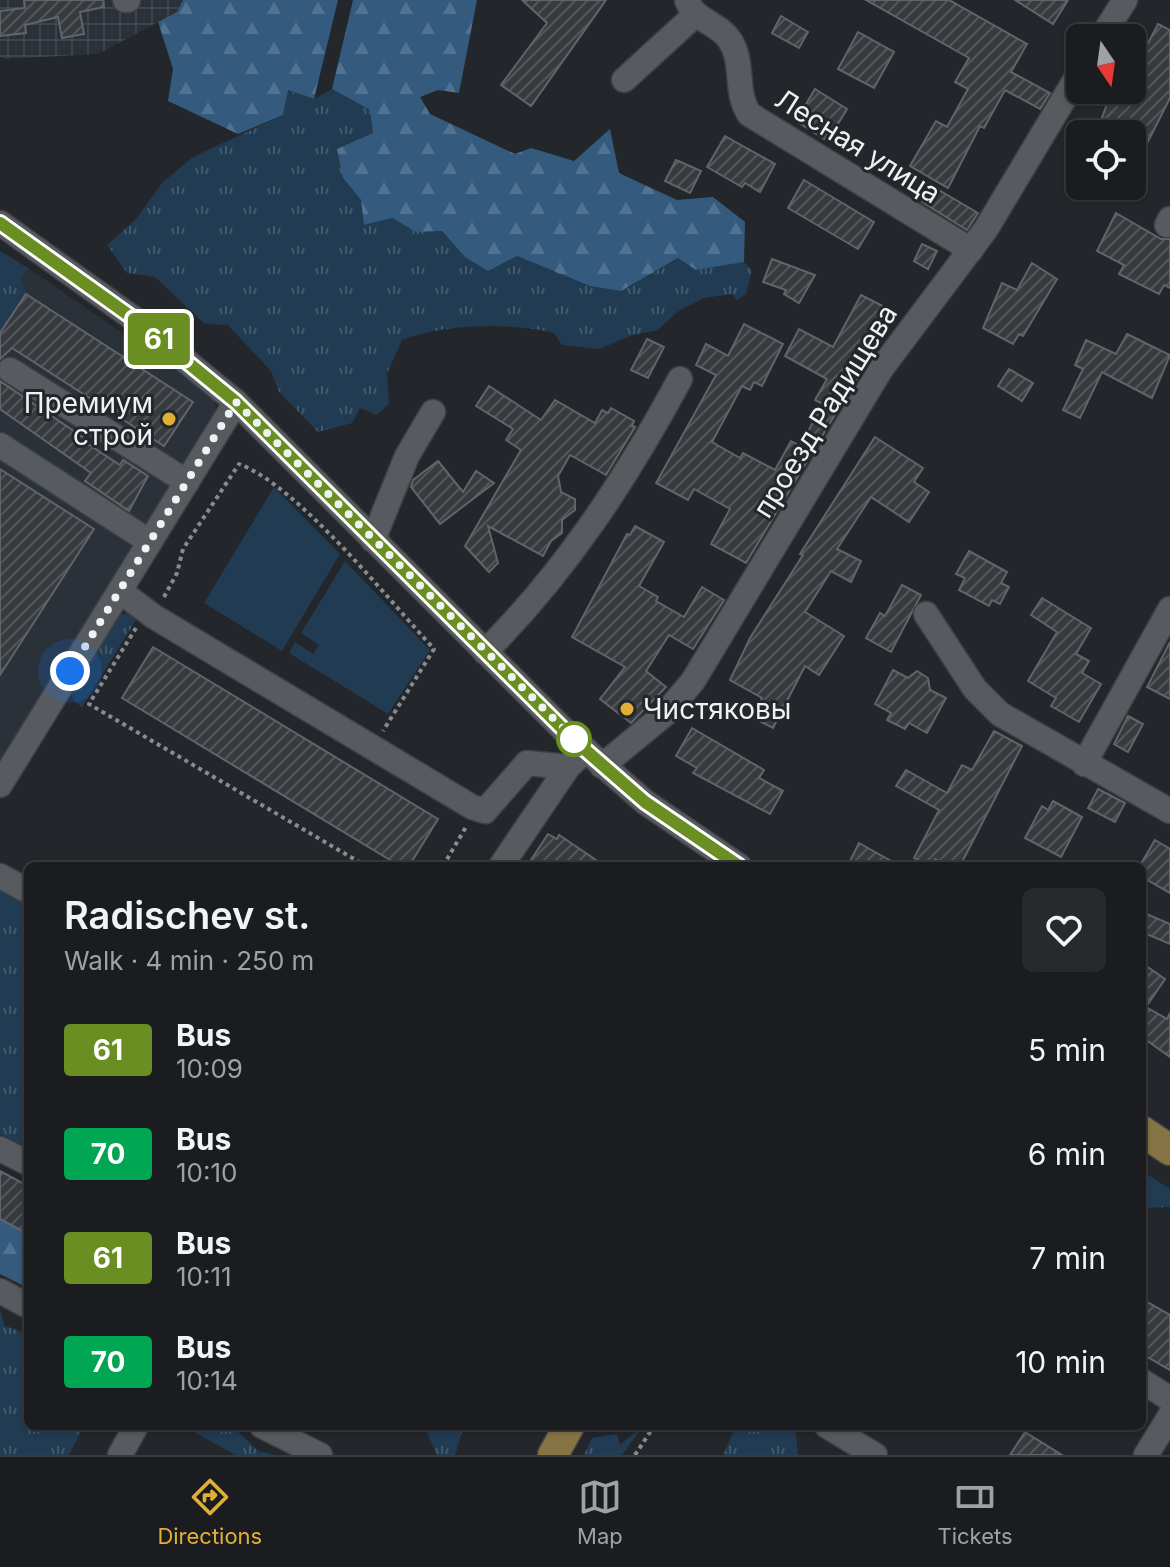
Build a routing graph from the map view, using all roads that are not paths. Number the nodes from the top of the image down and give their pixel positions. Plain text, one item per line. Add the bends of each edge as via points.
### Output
1 (1125, 0) edge
2 (691, 7) edge
3 (1110, 24) edge
4 (624, 80) dead end
5 (1066, 96) edge
6 (0, 223) edge
7 (971, 250) junction
8 (10, 370) dead end
9 (680, 379) dead end
10 (236, 402) junction
11 (433, 412) dead end
12 (0, 445) edge
13 (187, 482) junction
14 (373, 540) junction
15 (150, 542) junction
16 (120, 591) junction
17 (1170, 609) edge
18 (926, 614) dead end
19 (485, 652) junction
20 (594, 758) junction
21 (1084, 764) junction
22 (568, 767) junction
23 (0, 785) edge
24 (1170, 811) edge
25 (504, 862) edge
26 (733, 862) edge
27 (0, 876) edge
28 (24, 889) edge
29 (1146, 1134) edge
30 (0, 1149) edge
31 (1170, 1150) edge
32 (24, 1161) edge
33 (0, 1291) edge
34 (24, 1304) edge
35 (1146, 1384) edge
36 (1170, 1399) edge
37 (1170, 1416) edge
38 (134, 1430) edge
39 (270, 1430) edge
40 (567, 1430) edge
41 (834, 1430) edge
42 (120, 1455) edge
43 (320, 1455) edge
44 (553, 1455) edge
45 (875, 1455) edge
46 (1146, 1455) edge

1 - 3 street
2 - 4 street
2 - 7 street, Лесная улица via 734,48 740,94 749,114
5 - 7 street, проезд Радищева
6 - 10 street via 137,321
7 - 20 street, проезд Радищева via 881,369 693,681 665,714
8 - 13 street
9 - 19 street via 627,475 571,556
10 - 13 street
10 - 14 street
11 - 14 street via 401,470
12 - 15 street
13 - 15 street
14 - 19 street
15 - 16 street
16 - 22 street via 153,616 472,807 485,811 527,763
16 - 23 street
17 - 21 street
18 - 21 street via 987,704
19 - 20 street
20 - 22 street, проезд Радищева
20 - 26 street via 645,802
21 - 24 street
22 - 25 street, проезд Радищева
27 - 28 street
29 - 31 main road
30 - 32 street
33 - 34 street
35 - 36 street
37 - 46 street
38 - 42 street
39 - 43 street
40 - 44 main road
41 - 45 street

